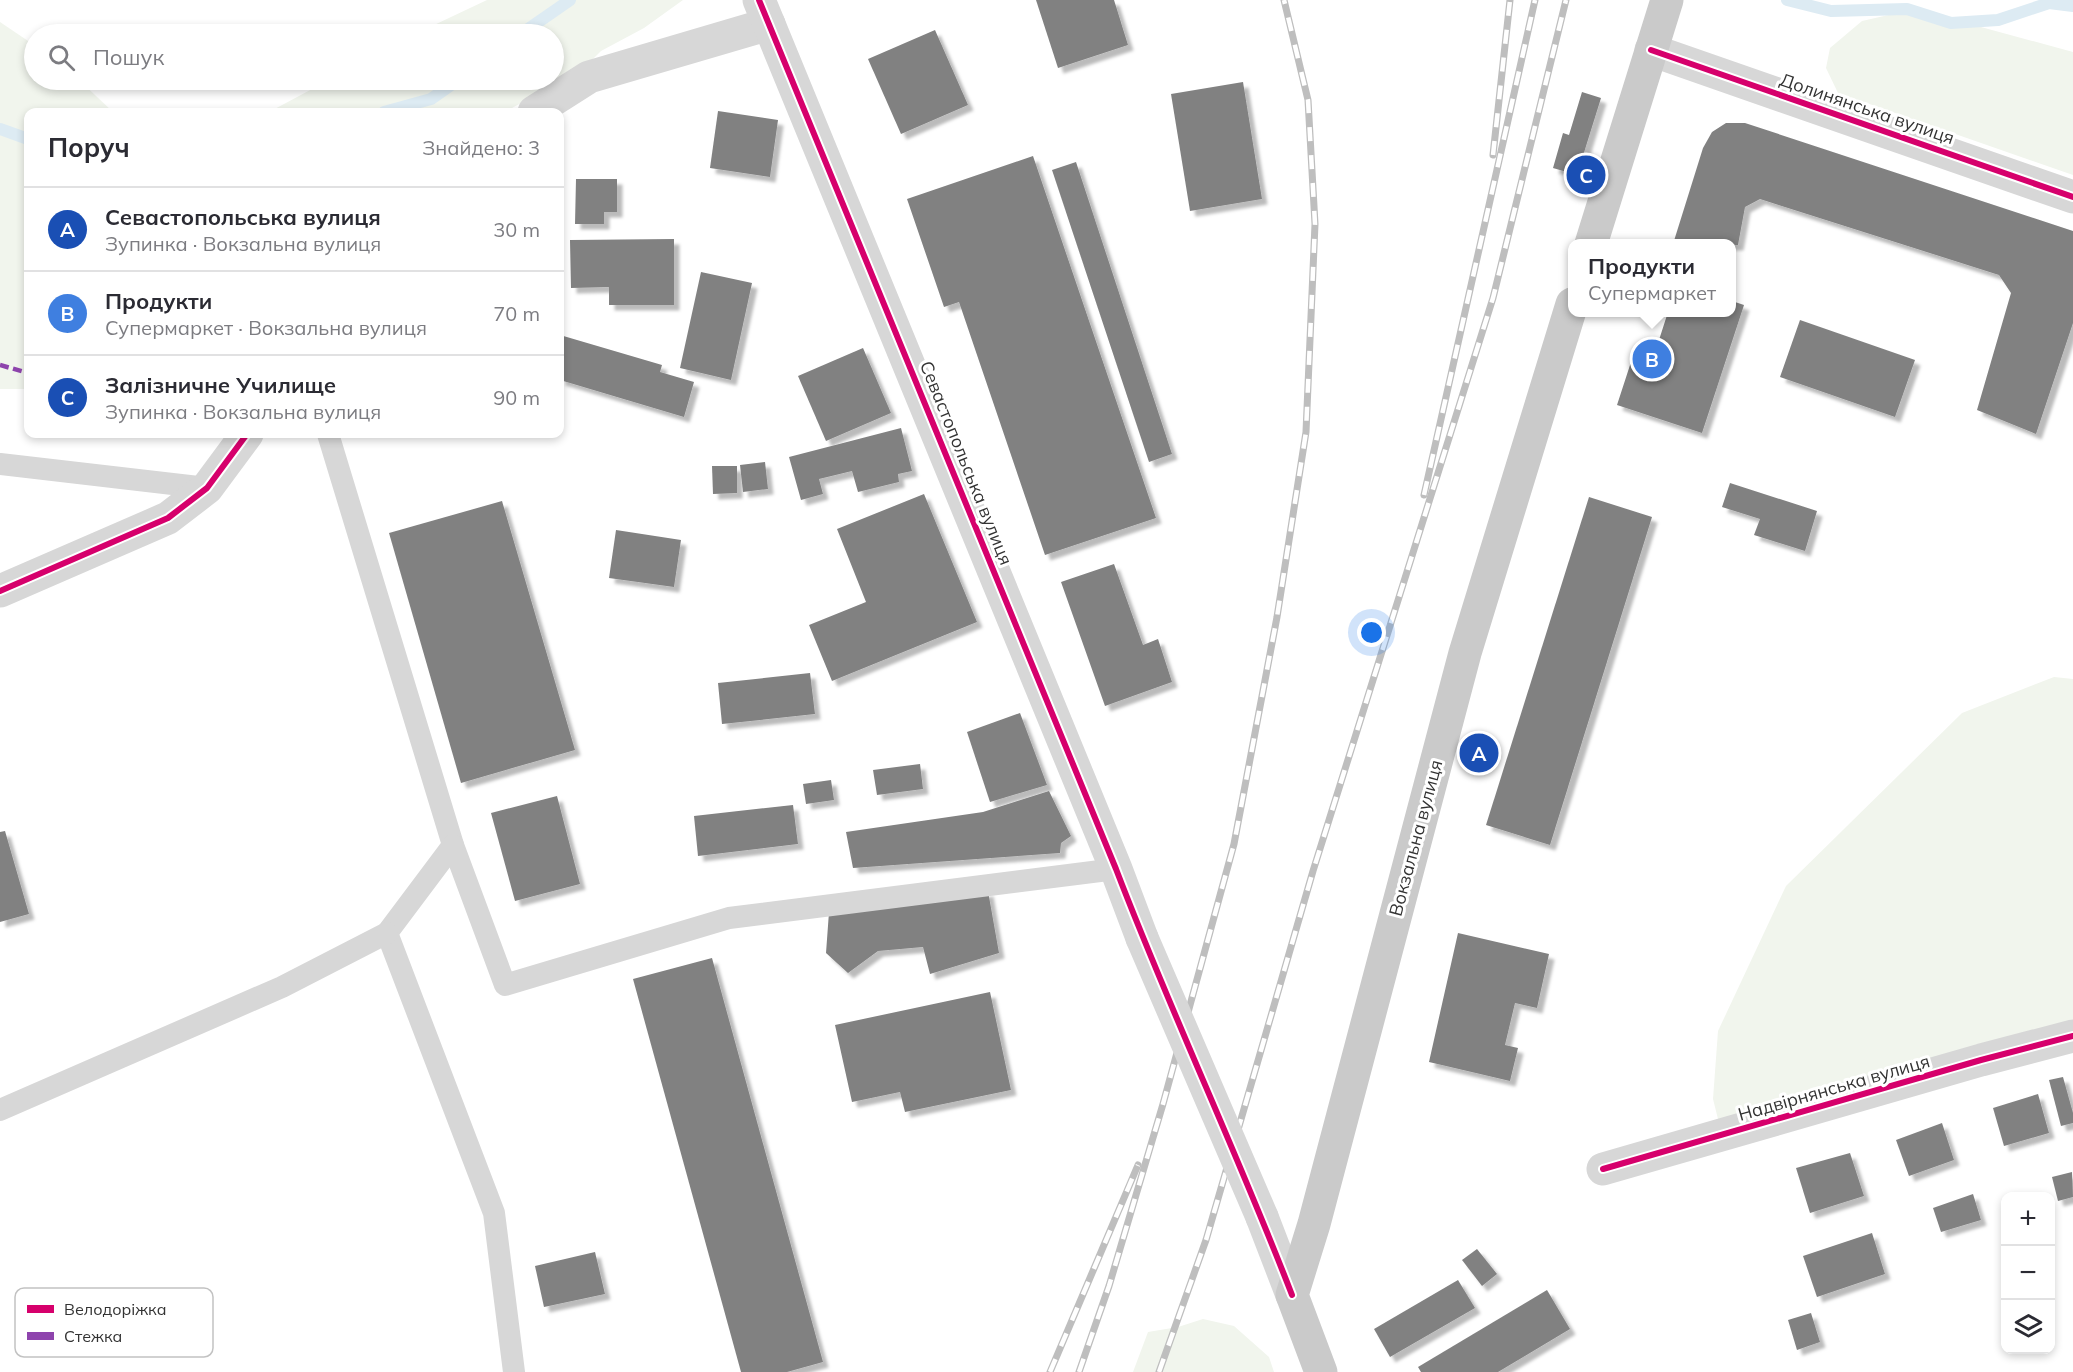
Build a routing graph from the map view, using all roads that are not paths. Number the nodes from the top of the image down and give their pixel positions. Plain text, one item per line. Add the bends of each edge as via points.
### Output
1 (1667, 0) edge
2 (764, 12) edge
3 (1651, 50) junction
4 (540, 108) edge
5 (2073, 197) edge
6 (1592, 239) edge
7 (1568, 317) edge
8 (244, 438) edge
9 (329, 438) edge
10 (0, 464) edge
11 (207, 488) junction
12 (0, 591) edge
13 (453, 845) junction
14 (1116, 869) junction
15 (387, 933) junction
16 (2073, 1036) edge
17 (0, 1110) edge
18 (1603, 1169) dead end
19 (1292, 1295) junction
20 (514, 1372) edge
21 (1321, 1372) edge

1 - 3 main road
2 - 4 street via 589,77
2 - 14 street, Севастопольська вулиця
3 - 5 street, Долинянська вулиця
3 - 6 main road
7 - 19 main road, Вокзальна вулиця via 1464,653
8 - 11 street
9 - 13 lane
10 - 11 lane
11 - 12 street via 168,518
13 - 14 lane via 506,985 729,918
13 - 15 lane
14 - 19 street, Севастопольська вулиця, bridge
15 - 17 lane via 282,987
15 - 20 lane via 494,1213
16 - 18 street, Надвірнянська вулиця
19 - 21 main road

